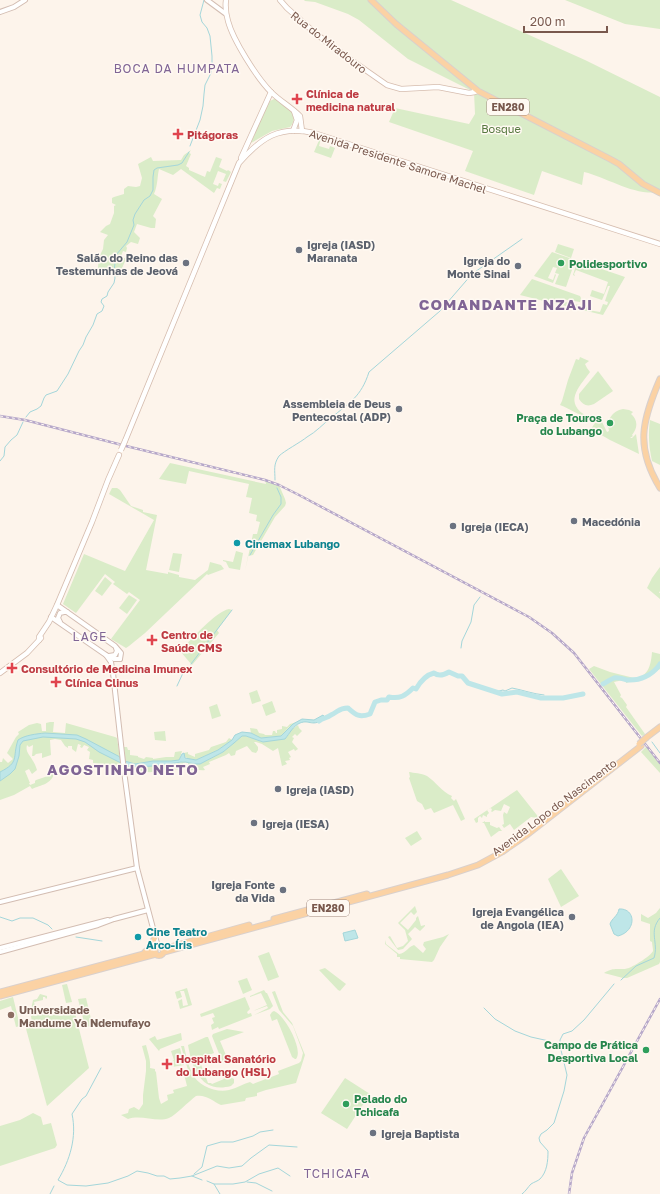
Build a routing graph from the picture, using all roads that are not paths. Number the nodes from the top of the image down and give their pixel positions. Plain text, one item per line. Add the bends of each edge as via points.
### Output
1 (25, 0) edge
2 (207, 0) edge
3 (226, 0) edge
4 (280, 0) edge
5 (371, 0) edge
6 (0, 12) edge
7 (226, 14) junction
8 (475, 91) junction
9 (271, 92) junction
10 (294, 112) junction
11 (293, 131) junction
12 (302, 131) junction
13 (239, 163) junction
14 (660, 193) edge
15 (660, 244) edge
16 (660, 379) edge
17 (660, 488) edge
18 (57, 605) junction
19 (69, 613) junction
20 (52, 618) junction
21 (62, 624) junction
22 (115, 646) junction
23 (106, 656) junction
24 (120, 658) junction
25 (0, 673) edge
26 (113, 673) junction
27 (660, 727) edge
28 (660, 731) edge
29 (648, 739) junction
30 (137, 868) junction
31 (0, 902) edge
32 (148, 910) junction
33 (114, 919) junction
34 (155, 937) junction
35 (0, 948) edge
36 (159, 951) junction
37 (0, 952) edge
38 (141, 954) junction
39 (0, 992) edge
40 (0, 996) edge

1 - 6 street
2 - 7 street
3 - 7 main road
4 - 8 main road, Rua do Miradouro via 310,28 387,85 401,89 438,86 469,93
5 - 8 main road, EN280
7 - 9 main road via 231,30 250,65
8 - 14 main road, EN280 via 610,159
9 - 10 main road
9 - 13 main road
10 - 11 main road via 297,120
10 - 12 main road via 300,116
11 - 12 main road, Avenida Presidente Samora Machel
11 - 13 main road, Avenida Presidente Samora Machel via 267,137 252,148
12 - 15 main road, Avenida Presidente Samora Machel
13 - 18 main road, Avenida Presidente Samora Machel, bridge
16 - 17 main road via 646,415 644,440 649,468
18 - 19 street
18 - 20 main road, Avenida Presidente Samora Machel
19 - 21 street via 62,612 59,616
19 - 22 street
20 - 21 street
20 - 25 main road, Avenida Presidente Samora Machel via 45,633 27,653
21 - 23 street
22 - 23 street via 115,655
22 - 24 street via 121,653
23 - 24 street
23 - 26 street via 111,662
24 - 26 street
26 - 30 street
27 - 29 main road, Avenida Lopo do Nascimento / EN280
28 - 29 main road, Avenida Lopo do Nascimento / EN280
29 - 36 main road, Avenida Lopo do Nascimento / EN280, bridge via 504,847 477,862 442,874
30 - 31 street
30 - 32 street
32 - 33 street
32 - 34 street
33 - 35 street
33 - 37 street
34 - 36 street
34 - 38 main road via 150,948
36 - 38 main road, EN280
36 - 40 main road, EN280
38 - 39 main road, EN280

